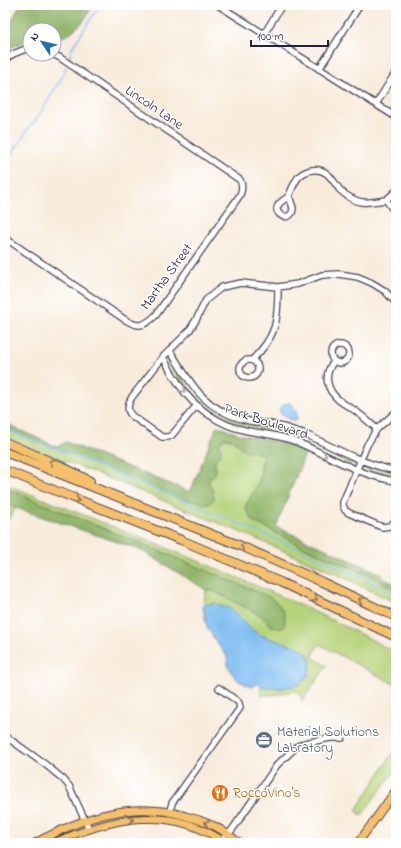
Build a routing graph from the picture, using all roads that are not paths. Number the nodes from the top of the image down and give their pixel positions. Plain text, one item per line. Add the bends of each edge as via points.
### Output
1 (218, 5) edge
2 (282, 5) edge
3 (360, 5) edge
4 (264, 34) junction
5 (22, 50) edge
6 (62, 58) edge
7 (5, 59) edge
8 (319, 69) junction
9 (396, 72) edge
10 (376, 104) junction
11 (396, 117) edge
12 (242, 183) joint
13 (396, 190) edge
14 (289, 196) dead end
15 (386, 200) junction
16 (396, 214) edge
17 (5, 238) edge
18 (278, 287) junction
19 (396, 303) edge
20 (170, 351) junction
21 (162, 357) junction
22 (252, 360) dead end
23 (334, 361) dead end
24 (197, 406) junction
25 (396, 412) edge
26 (377, 429) junction
27 (5, 442) edge
28 (5, 452) edge
29 (361, 460) junction
30 (5, 470) edge
31 (356, 470) junction
32 (396, 471) edge
33 (5, 476) edge
34 (396, 481) edge
35 (41, 485) junction
36 (137, 505) junction
37 (396, 518) edge
38 (396, 617) edge
39 (396, 637) edge
40 (219, 688) dead end
41 (5, 736) edge
42 (342, 738) dead end
43 (396, 790) edge
44 (170, 811) junction
45 (85, 821) junction
46 (89, 829) junction
47 (227, 834) junction
48 (224, 842) edge
49 (35, 843) edge
50 (54, 843) edge
51 (240, 843) edge
52 (358, 843) edge

1 - 4 street
2 - 4 street
3 - 8 street
4 - 8 street
5 - 7 street
6 - 12 street, Lincoln Lane
8 - 10 street
9 - 10 street
10 - 11 street
12 - 17 street, Martha Street via 240,195 156,315 144,325 138,326 124,319
13 - 15 street
14 - 15 street via 297,177 313,170 329,175 340,190 360,202
15 - 16 street
18 - 19 street via 298,284 322,275 339,274 358,277 372,283
18 - 20 street via 241,283 222,287 206,300 189,331
18 - 22 street via 277,320 274,330 262,351
20 - 21 street
20 - 29 street, Park Boulevard via 195,390 223,412 243,420 293,430
21 -> 24 street, Park Boulevard via 180,387
21 - 24 street via 129,402 129,412 162,437 168,437
23 - 26 street via 327,372 327,380 334,396
24 -> 31 street, Park Boulevard via 234,427 297,442
25 - 26 street
26 - 29 street
36 -> 27 highway via 61,466
28 - 36 highway
29 - 31 street
29 - 32 street, Park Boulevard
30 - 35 highway
31 - 34 street, Park Boulevard
31 - 37 street via 343,502 345,510 382,528 390,526
33 - 35 highway
35 -> 39 highway via 280,582
38 -> 36 highway via 241,546
40 - 44 street via 237,701 240,708 172,803
41 - 45 street via 63,779 69,786
42 - 47 street via 330,738 296,747 277,765
43 - 52 main road
44 - 45 main road via 128,810 108,813
47 -> 44 main road via 204,821
45 - 46 street
45 - 49 main road
46 -> 48 main road via 134,819 163,819 198,827
46 - 50 main road
47 - 48 street
47 - 51 main road

